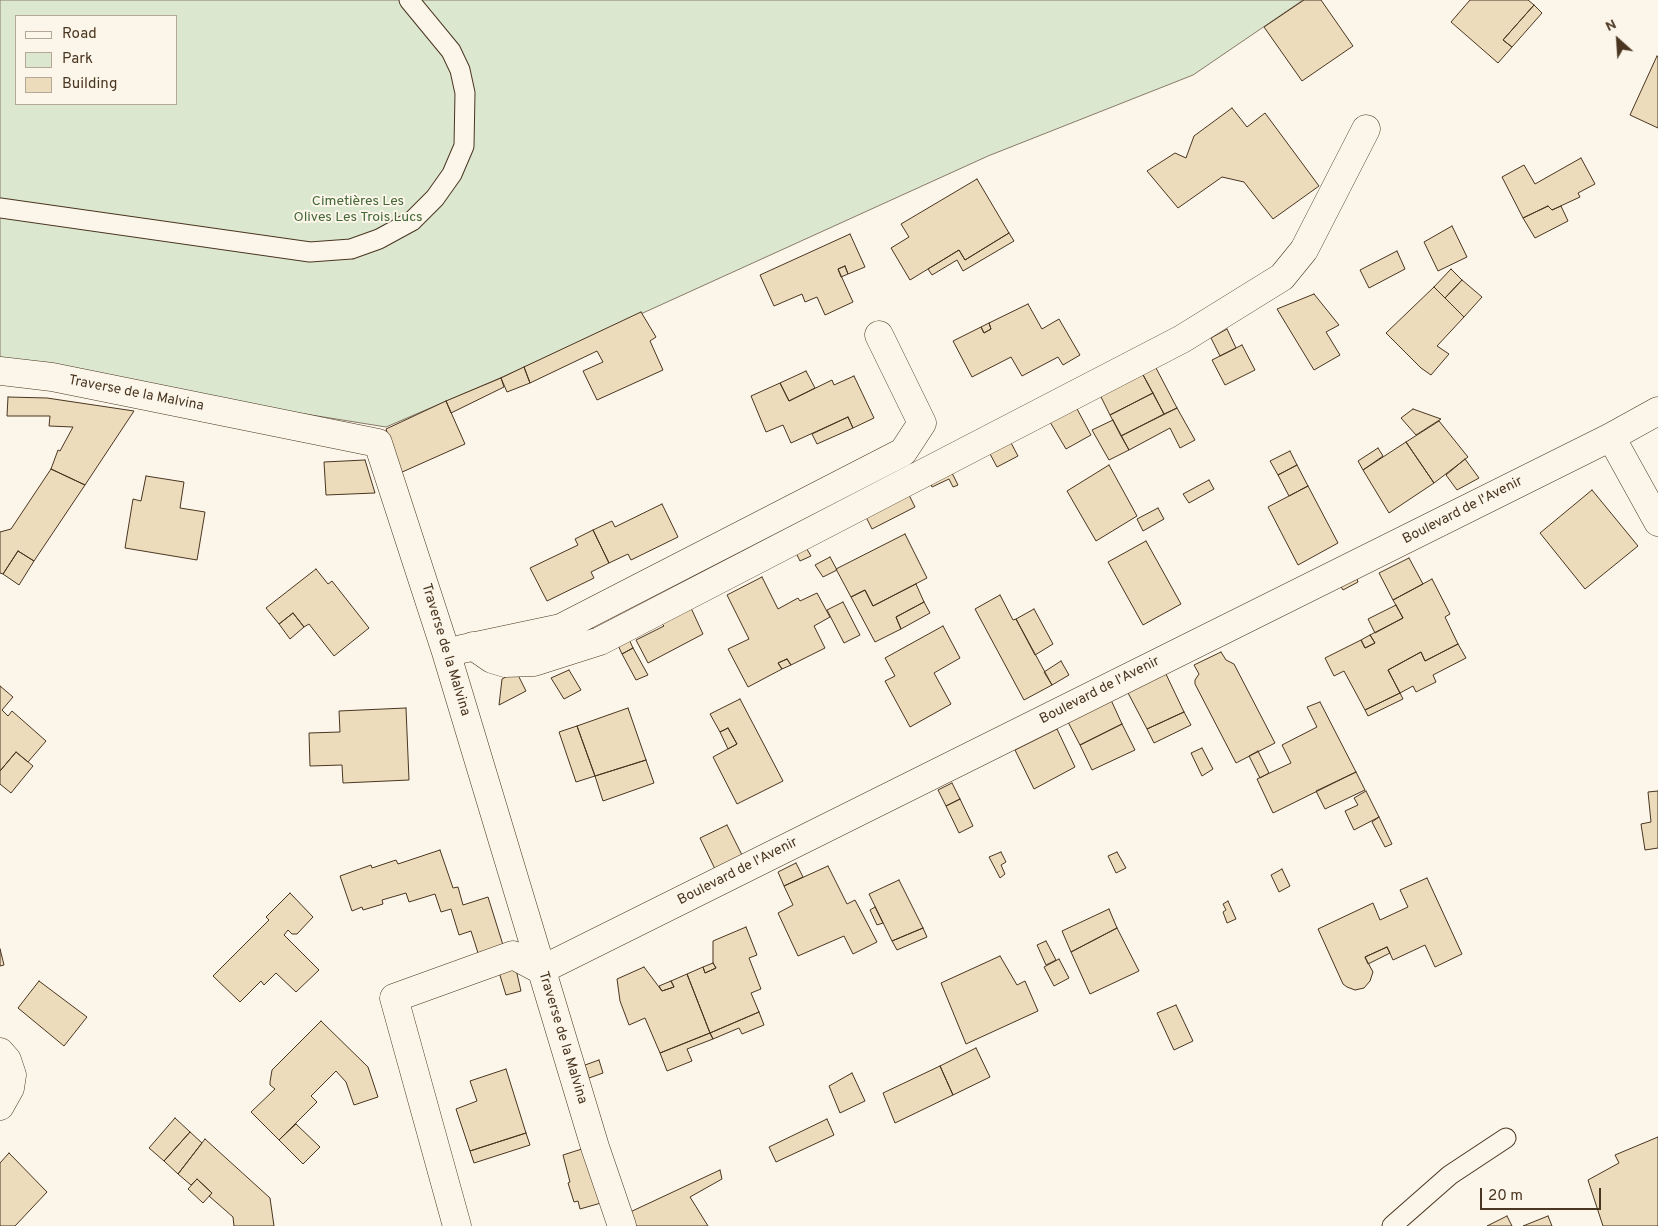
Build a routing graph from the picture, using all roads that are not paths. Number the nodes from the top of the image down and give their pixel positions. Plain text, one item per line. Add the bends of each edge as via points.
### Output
1 (409, 0) edge
2 (1366, 129) dead end
3 (0, 208) edge
4 (879, 335) dead end
5 (0, 372) edge
6 (1658, 411) edge
7 (1611, 437) junction
8 (1658, 522) edge
9 (473, 646) junction
10 (446, 652) junction
11 (542, 970) junction
12 (0, 1052) edge
13 (0, 1106) edge
14 (1506, 1138) dead end
15 (457, 1226) edge
16 (622, 1226) edge
17 (1392, 1226) edge

1 - 3 lane via 451,51 460,70 465,92 464,146 452,174 435,198 412,221 379,239 351,249 310,252
2 - 9 street via 1304,250 1282,277 1182,339 600,641 534,662 505,663 492,659
4 - 9 street via 922,423 903,452 561,628
5 - 10 street, Traverse de la Malvina via 52,377 378,443
6 - 7 street, Boulevard de l'Avenir
7 - 8 street
7 - 11 street, Boulevard de l'Avenir
9 - 10 street
10 - 11 street, Traverse de la Malvina
11 - 15 street via 513,955 394,998
11 - 16 street, Traverse de la Malvina
12 - 13 street via 7,1060 12,1075 10,1088
14 - 17 lane via 1450,1175

